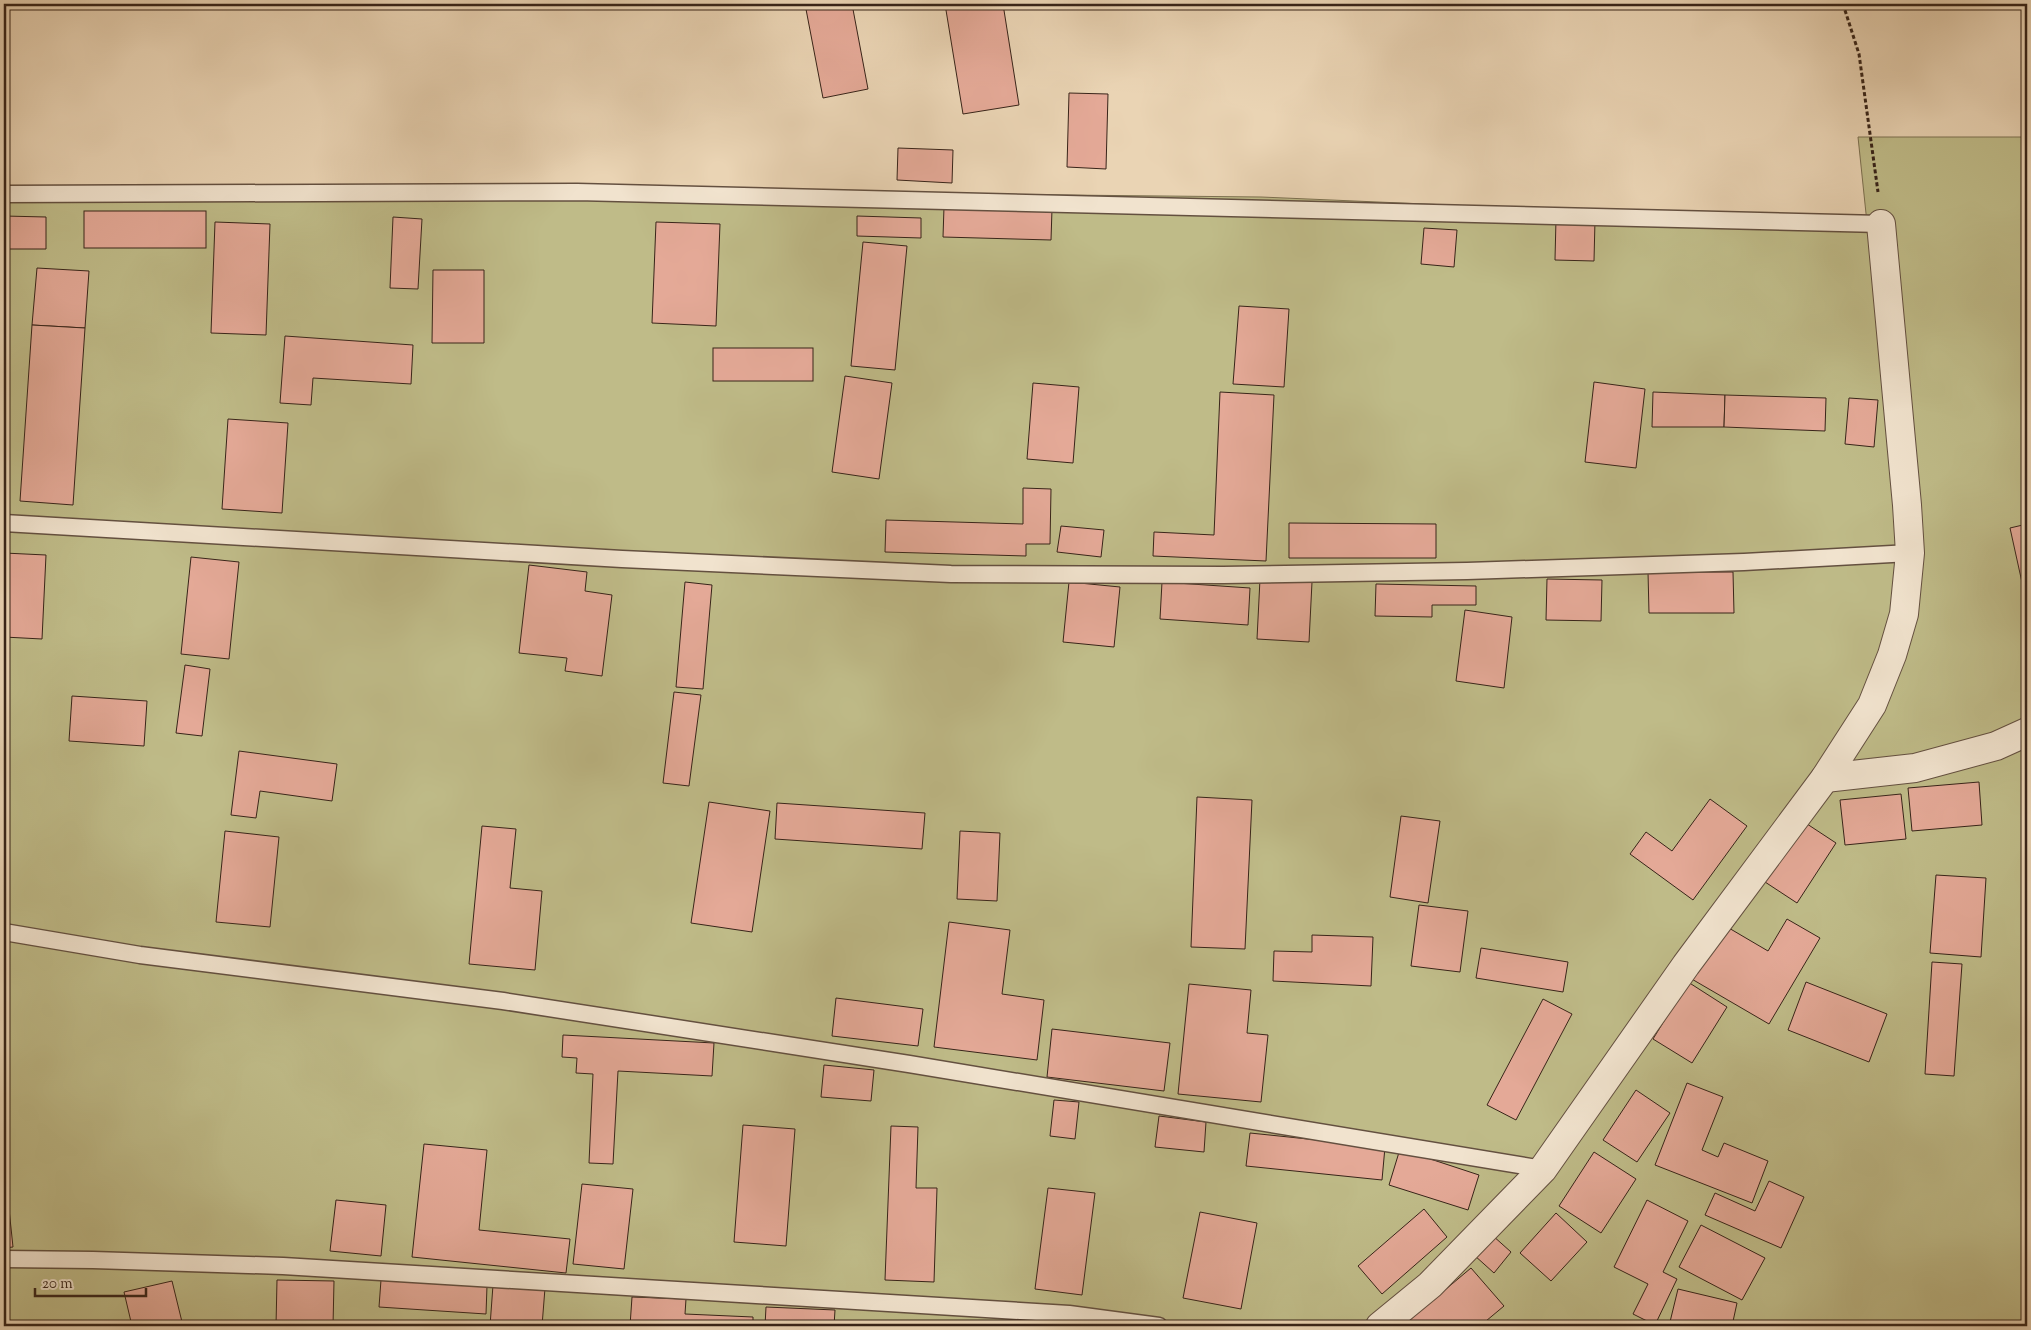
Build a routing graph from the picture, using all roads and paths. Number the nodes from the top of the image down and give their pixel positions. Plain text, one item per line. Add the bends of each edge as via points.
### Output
1 (1843, 4) edge
2 (4, 194) edge
3 (1882, 224) junction
4 (4, 523) edge
5 (1910, 553) junction
6 (2027, 732) edge
7 (1824, 778) junction
8 (4, 932) edge
9 (1542, 1168) junction
10 (4, 1259) edge
11 (1159, 1326) edge
12 (1380, 1326) edge

1 - 3 path via 1859,54
2 - 3 lane via 577,192
3 - 5 street
4 - 5 lane via 622,559 951,574 1223,575 1467,571
5 - 7 street via 1904,614 1892,655 1872,705
6 - 7 street via 1996,746 1914,768
7 - 9 street
8 - 9 lane via 140,955 503,1001
9 - 12 street via 1430,1284
10 - 11 lane via 293,1267 1069,1314

